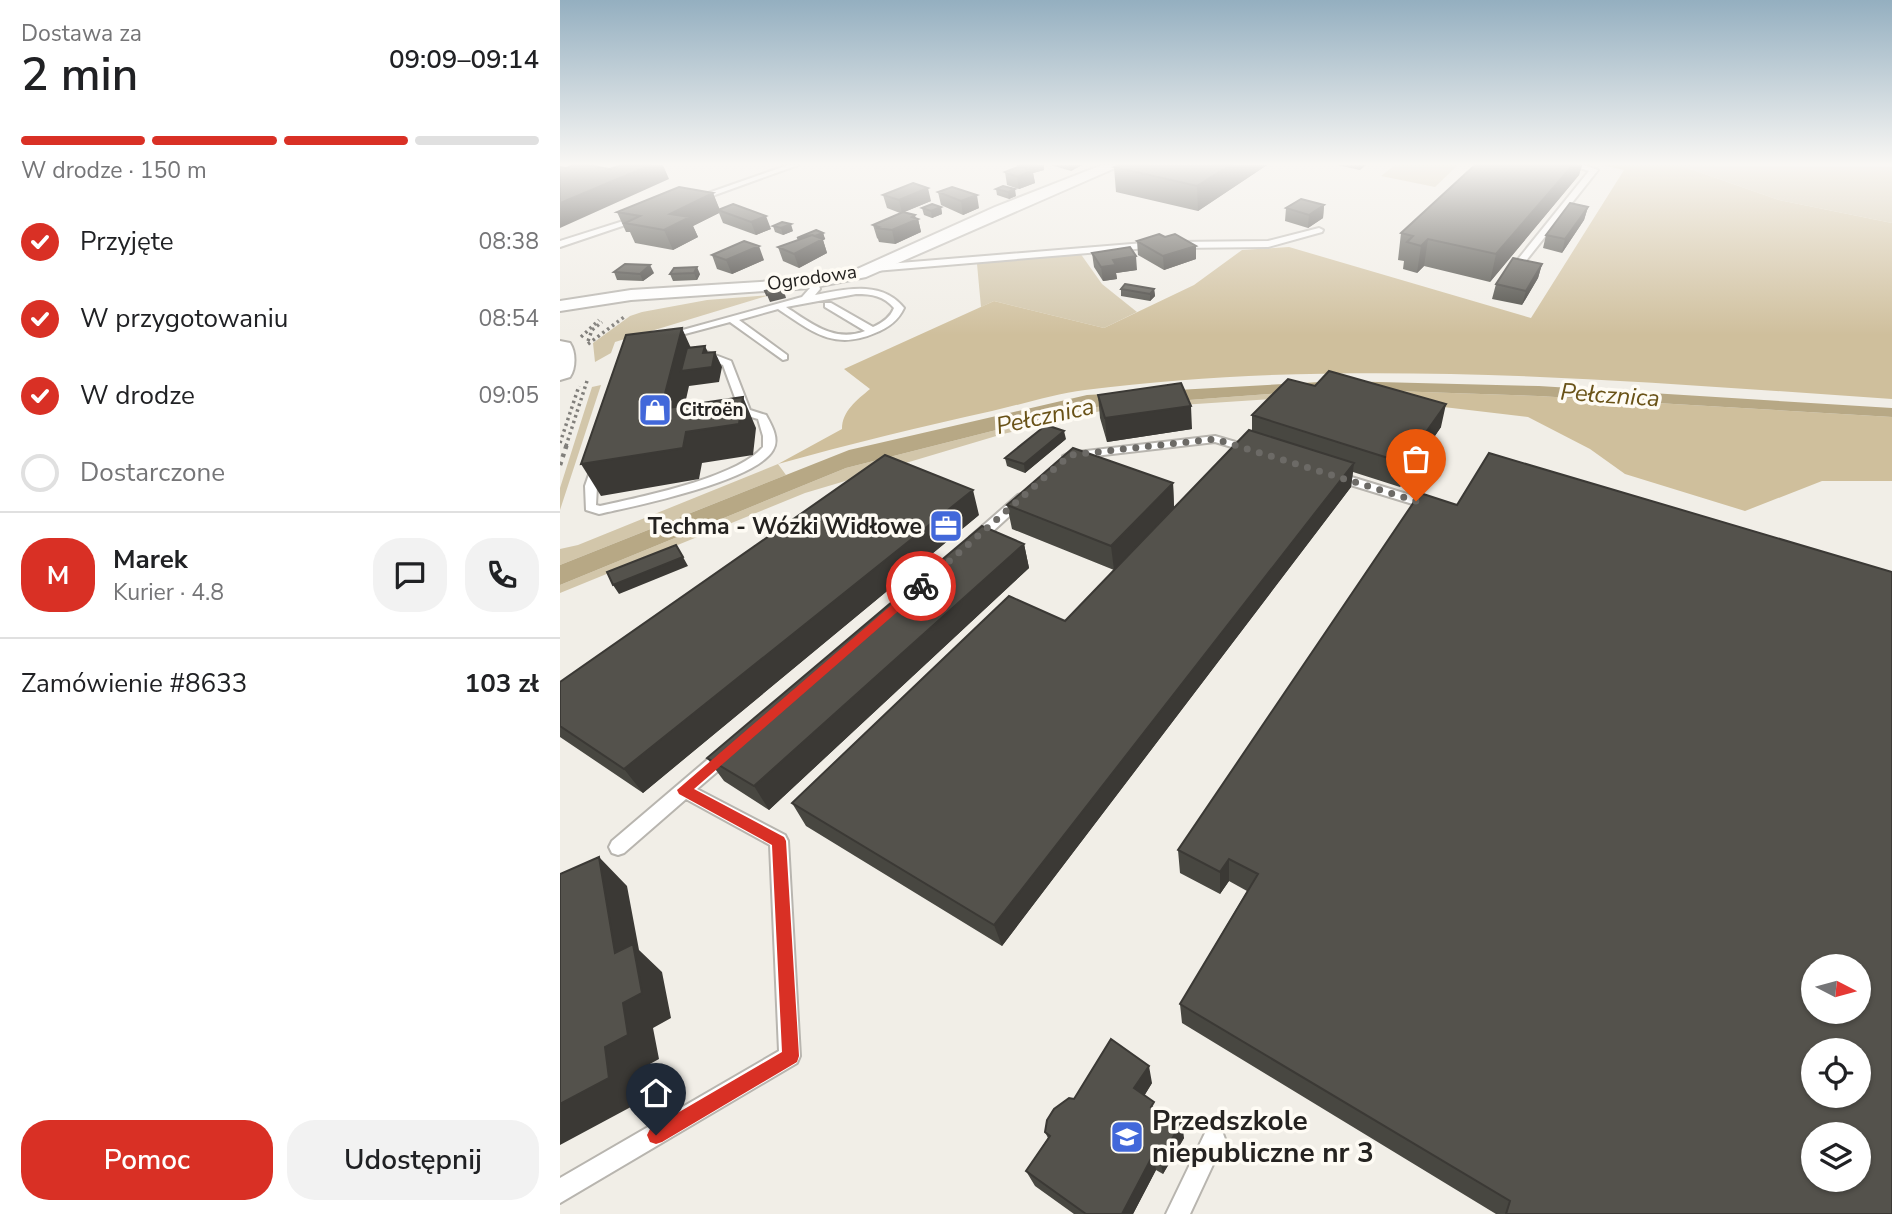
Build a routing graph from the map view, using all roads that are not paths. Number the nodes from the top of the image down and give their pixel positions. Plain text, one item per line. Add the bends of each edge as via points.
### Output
1 (631, 222) edge
2 (976, 222) edge
3 (1553, 222) edge
4 (1319, 230) dead end
5 (560, 244) edge
6 (1518, 265) edge
7 (875, 268) junction
8 (814, 281) junction
9 (698, 292) junction
10 (805, 299) junction
11 (828, 305) dead end
12 (560, 306) edge
13 (779, 306) junction
14 (732, 318) junction
15 (560, 325) edge
16 (872, 331) junction
17 (653, 340) edge
18 (560, 349) edge
19 (690, 352) edge
20 (783, 357) dead end
21 (560, 371) edge
22 (603, 448) edge
23 (1265, 454) edge
24 (1060, 464) edge
25 (1315, 470) edge
26 (1032, 489) edge
27 (1416, 501) edge
28 (963, 550) edge
29 (736, 745) edge
30 (684, 790) junction
31 (618, 847) dead end
32 (1214, 1139) dead end
33 (560, 1191) edge
34 (1178, 1214) edge

1 - 5 lane
2 - 7 street, Ogrodowa
3 - 6 lane
4 - 7 lane via 1268,244 1128,245
7 - 8 street, Ogrodowa
8 - 9 street, Ogrodowa
8 - 10 lane via 815,289
9 - 12 street, Ogrodowa via 620,296
9 - 15 street, Ogrodowa
10 - 13 lane
10 - 16 lane via 860,291 892,299 899,308 897,315
11 - 16 lane
13 - 14 lane
13 - 16 lane via 830,338 842,341
14 - 17 lane
14 - 20 lane
18 - 21 main road
19 - 22 lane via 706,353 727,363 745,412 762,417 767,427 769,447 764,456 720,477 599,510 590,507 591,486
23 - 24 lane via 1215,439 1070,455
25 - 27 lane
26 - 28 lane
29 - 30 lane
30 - 31 lane
30 - 33 lane via 779,841 790,1056
32 - 34 lane

